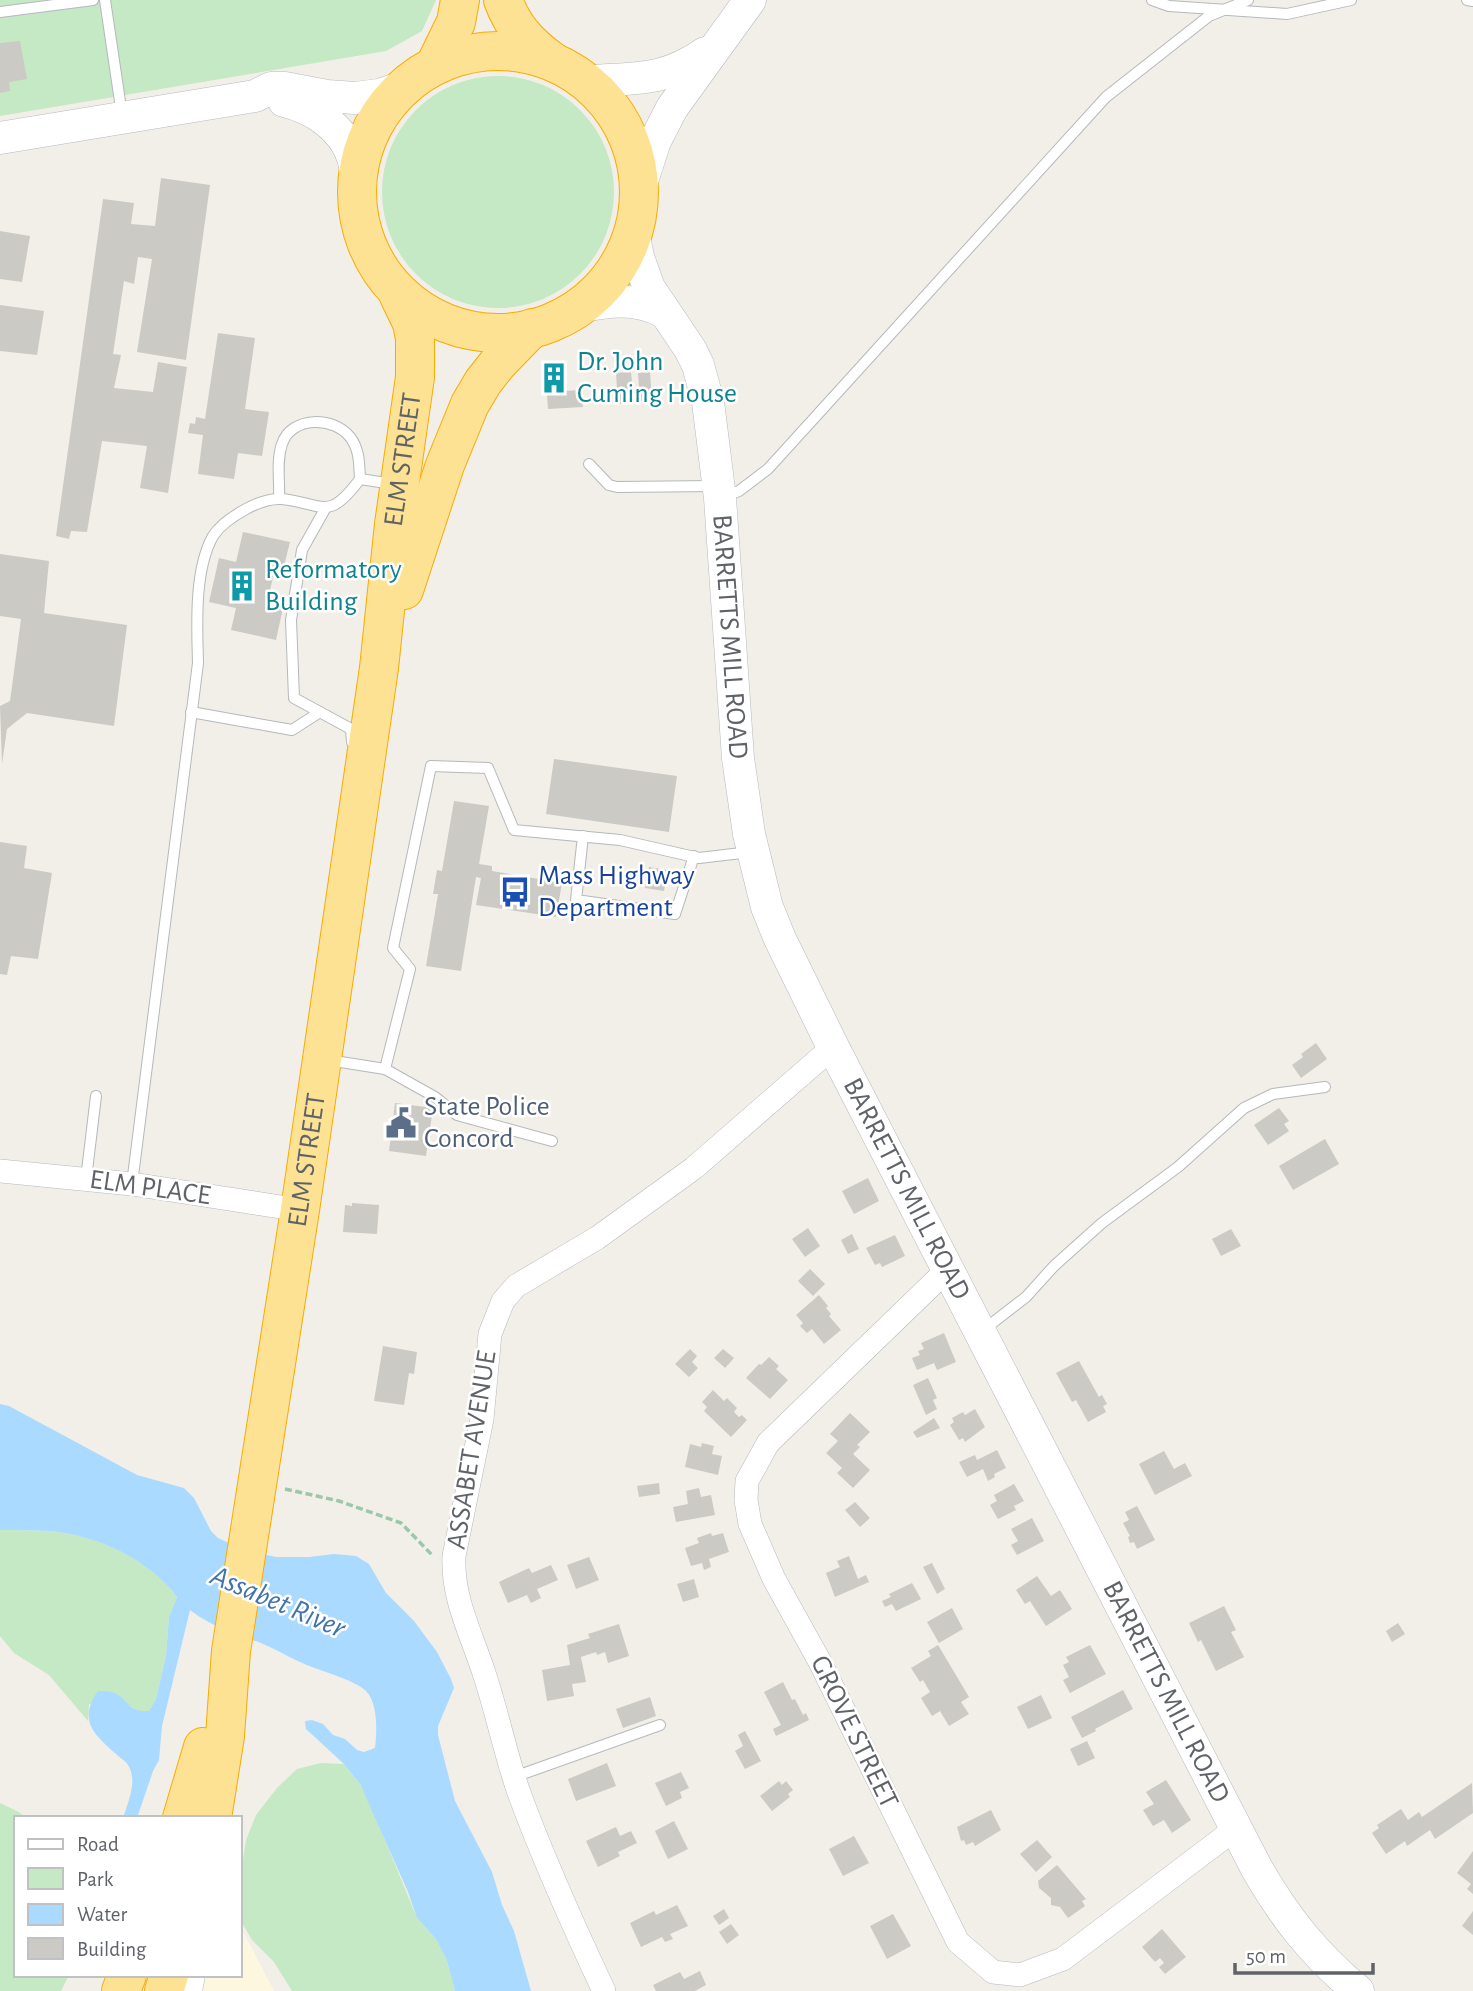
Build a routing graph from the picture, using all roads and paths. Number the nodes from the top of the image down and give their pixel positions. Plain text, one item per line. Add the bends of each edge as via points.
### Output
1 (93, 0) edge
2 (105, 0) edge
3 (460, 0) edge
4 (503, 0) edge
5 (750, 0) edge
6 (1152, 0) edge
7 (1248, 0) edge
8 (1351, 0) edge
9 (1467, 0) edge
10 (1473, 1) edge
11 (1223, 10) junction
12 (0, 12) edge
13 (724, 36) junction
14 (436, 62) junction
15 (573, 75) junction
16 (401, 88) junction
17 (255, 96) junction
18 (122, 118) junction
19 (0, 138) edge
20 (639, 190) junction
21 (357, 196) junction
22 (633, 232) junction
23 (399, 296) junction
24 (579, 307) junction
25 (664, 312) junction
26 (531, 328) junction
27 (589, 464) dead end
28 (360, 479) junction
29 (400, 485) junction
30 (719, 492) junction
31 (279, 499) junction
32 (325, 509) junction
33 (379, 668) junction
34 (191, 712) junction
35 (320, 712) junction
36 (353, 754) dead end
37 (354, 766) dead end
38 (358, 816) junction
39 (583, 836) junction
40 (753, 852) junction
41 (694, 856) junction
42 (833, 1047) junction
43 (323, 1059) junction
44 (385, 1069) junction
45 (1325, 1087) dead end
46 (96, 1096) dead end
47 (551, 1140) dead end
48 (0, 1171) edge
49 (86, 1180) junction
50 (132, 1184) junction
51 (300, 1210) junction
52 (947, 1270) junction
53 (979, 1332) junction
54 (256, 1501) junction
55 (453, 1578) junction
56 (660, 1725) dead end
57 (514, 1777) junction
58 (205, 1814) edge
59 (1235, 1829) junction
60 (604, 1991) edge
61 (1358, 1991) edge

1 - 12 lane
2 - 18 lane
3 - 14 highway via 456,22
4 - 15 highway via 522,36
5 - 13 street
6 - 11 lane via 1169,6
7 - 11 lane
8 - 11 lane via 1287,14
9 - 10 lane
11 - 30 lane via 1209,16 1106,97 768,469 739,491
13 - 15 street via 694,61 665,75 631,80
13 - 20 street via 663,124
14 - 15 highway via 512,53
14 - 16 highway
15 - 20 highway via 596,91 620,121 636,160
16 - 17 street via 355,98 285,88 271,88
16 - 21 highway via 370,134
17 - 18 street
17 - 21 street via 287,102 336,129 354,160
18 - 19 street
20 - 22 highway
21 - 23 highway via 370,255
22 - 24 highway via 610,279
22 - 25 street, BARRETTS MILL ROAD via 649,288
23 - 26 highway via 460,327 503,332
23 - 29 highway, ELM STREET via 412,323 416,357
24 - 25 street via 635,301
24 - 26 highway
25 - 30 street, BARRETTS MILL ROAD via 690,349 704,383
26 - 33 highway, ELM STREET via 483,382 458,430
27 - 30 lane via 609,485 617,487
28 - 29 lane
28 - 31 lane via 358,453 349,436 324,421 310,422 282,442
28 - 32 lane via 344,499
29 - 33 highway, ELM STREET
30 - 40 street, BARRETTS MILL ROAD via 738,758
31 - 32 lane
31 - 34 lane via 260,502 236,515 214,534 204,558
32 - 35 lane via 302,550 291,620 295,698
33 - 38 highway, ELM STREET
34 - 35 lane via 292,730
34 - 50 lane
35 - 36 lane via 351,729
37 - 38 lane
38 - 43 highway, ELM STREET
39 - 41 lane
39 - 41 lane via 576,900 675,914
39 - 44 lane via 514,830 488,768 431,766 393,948 410,969
40 - 41 lane
40 - 42 street, BARRETTS MILL ROAD via 780,939
42 - 52 street, BARRETTS MILL ROAD
42 - 55 street, ASSABET AVENUE via 694,1168 597,1238 516,1286 503,1301 490,1334 482,1419
43 - 44 lane
43 - 51 highway, ELM STREET
44 - 47 lane via 457,1115
45 - 53 lane via 1273,1094 1244,1108 1178,1167 1102,1223 1026,1297
46 - 49 lane
48 - 49 street, ELM PLACE
49 - 50 street, ELM PLACE
50 - 51 street, ELM PLACE
51 - 54 highway, ELM STREET
52 - 53 street, BARRETTS MILL ROAD
52 - 59 street, GROVE STREET via 768,1443 747,1481 746,1500 750,1524 774,1579 820,1662 958,1942 993,1972 1020,1975 1063,1959
53 - 59 street, BARRETTS MILL ROAD
54 - 55 path via 339,1501 401,1523
54 - 58 highway, ELM STREET
55 - 57 street, ASSABET AVENUE
56 - 57 lane
57 - 60 street, ASSABET AVENUE
59 - 61 street, BARRETTS MILL ROAD via 1294,1927

